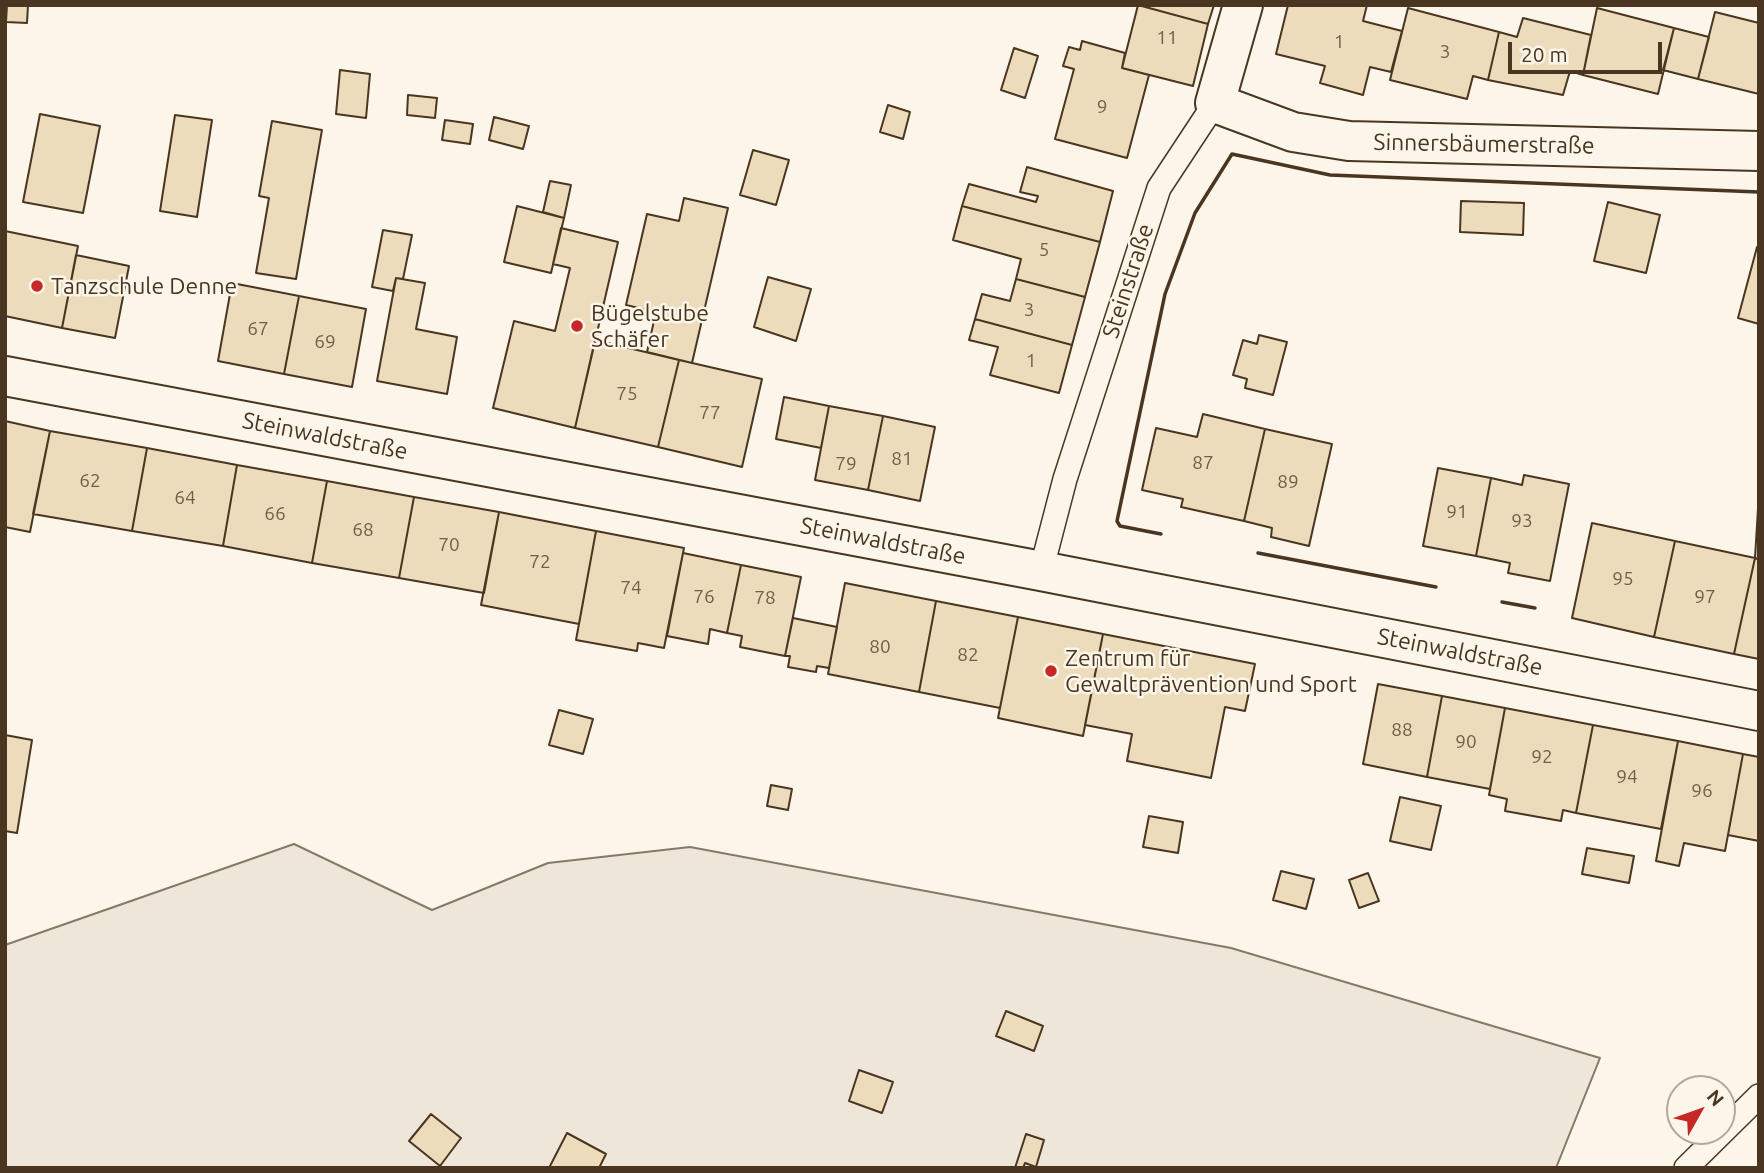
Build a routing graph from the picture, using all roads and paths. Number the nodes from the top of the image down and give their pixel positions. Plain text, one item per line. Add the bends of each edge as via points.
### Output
1 (1243, 5) edge
2 (1215, 103) junction
3 (1759, 151) edge
4 (5, 376) edge
5 (1041, 570) junction
6 (1759, 711) edge
7 (1759, 1096) edge
8 (1686, 1168) edge

1 - 2 street, Steinstraße
2 - 3 street, Sinnersbäumerstraße via 1293,132 1349,141
2 - 5 lane, Steinstraße via 1158,188 1065,479
4 - 5 street, Steinwaldstraße
5 - 6 street, Steinwaldstraße
7 - 8 lane

